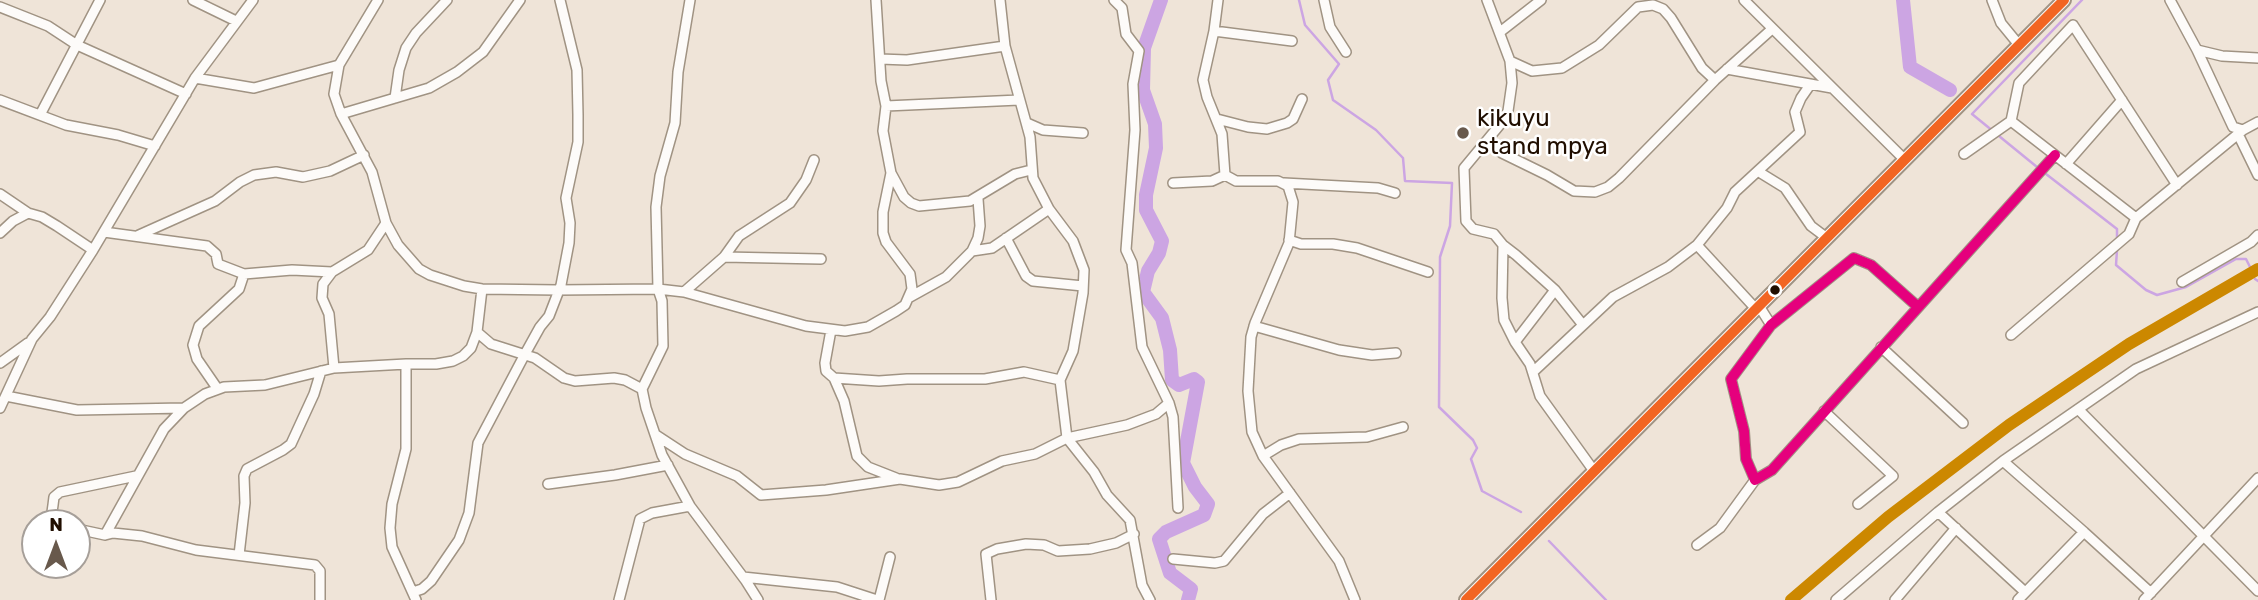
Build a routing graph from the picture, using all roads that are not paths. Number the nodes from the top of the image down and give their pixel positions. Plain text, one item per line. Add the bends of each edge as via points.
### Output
1 (100, 0) edge
2 (193, 0) edge
3 (253, 0) edge
4 (378, 0) edge
5 (447, 0) edge
6 (520, 0) edge
7 (560, 0) edge
8 (690, 0) edge
9 (876, 0) edge
10 (1000, 0) edge
11 (1114, 0) edge
12 (1218, 0) edge
13 (1324, 0) edge
14 (1487, 0) edge
15 (1541, 0) edge
16 (1744, 0) edge
17 (1992, 0) edge
18 (2064, 0) edge
19 (2170, 0) edge
20 (0, 7) edge
21 (236, 21) junction
22 (1772, 29) junction
23 (1214, 32) junction
24 (1500, 32) junction
25 (1292, 41) dead end
26 (76, 45) junction
27 (2019, 45) junction
28 (1006, 46) junction
29 (2197, 50) junction
30 (1346, 52) dead end
31 (2258, 58) edge
32 (880, 59) junction
33 (1510, 61) junction
34 (339, 65) junction
35 (1727, 69) junction
36 (195, 78) junction
37 (1715, 80) junction
38 (1810, 85) junction
39 (1832, 89) junction
40 (186, 94) junction
41 (395, 98) junction
42 (1302, 99) dead end
43 (0, 100) edge
44 (1019, 100) junction
45 (2122, 100) junction
46 (886, 106) junction
47 (341, 114) junction
48 (40, 116) junction
49 (1217, 119) junction
50 (2011, 121) junction
51 (2258, 122) edge
52 (1027, 123) junction
53 (1083, 132) dead end
54 (2241, 132) junction
55 (1487, 141) junction
56 (155, 146) junction
57 (1964, 154) dead end
58 (364, 155) junction
59 (2054, 155) junction
60 (814, 160) dead end
61 (1905, 160) junction
62 (2066, 164) junction
63 (1031, 170) junction
64 (1759, 172) junction
65 (891, 173) junction
66 (1225, 175) junction
67 (2258, 175) edge
68 (1173, 183) dead end
69 (1284, 183) junction
70 (2177, 184) junction
71 (1395, 193) dead end
72 (0, 194) edge
73 (978, 199) junction
74 (1049, 209) junction
75 (28, 213) junction
76 (2136, 218) junction
77 (386, 223) junction
78 (103, 232) junction
79 (0, 233) edge
80 (139, 235) junction
81 (2258, 235) edge
82 (1006, 238) junction
83 (1827, 238) junction
84 (1289, 240) junction
85 (1503, 245) junction
86 (1697, 245) junction
87 (93, 250) junction
88 (972, 251) junction
89 (724, 257) junction
90 (821, 259) dead end
91 (332, 272) junction
92 (1428, 272) dead end
93 (244, 274) junction
94 (2182, 282) dead end
95 (1083, 286) junction
96 (482, 289) junction
97 (657, 289) junction
98 (558, 290) junction
99 (1555, 290) junction
100 (684, 292) junction
101 (910, 298) junction
102 (1917, 306) junction
103 (1757, 308) junction
104 (2254, 314) edge
105 (2258, 324) edge
106 (1583, 325) junction
107 (1771, 325) junction
108 (1254, 326) junction
109 (831, 330) junction
110 (477, 332) junction
111 (2011, 335) dead end
112 (32, 340) junction
113 (1515, 342) junction
114 (1881, 347) junction
115 (1396, 353) dead end
116 (525, 354) junction
117 (0, 363) edge
118 (406, 364) junction
119 (334, 368) junction
120 (321, 371) junction
121 (1533, 372) junction
122 (834, 378) junction
123 (1060, 380) junction
124 (217, 388) junction
125 (642, 389) junction
126 (6, 396) junction
127 (1169, 403) junction
128 (0, 408) edge
129 (184, 408) junction
130 (2078, 409) junction
131 (1824, 411) junction
132 (1963, 423) dead end
133 (1403, 427) dead end
134 (656, 435) junction
135 (1067, 438) junction
136 (1263, 456) junction
137 (2003, 461) junction
138 (668, 465) junction
139 (868, 467) junction
140 (1594, 471) junction
141 (136, 476) junction
142 (2258, 478) edge
143 (900, 479) junction
144 (1755, 480) junction
145 (548, 484) dead end
146 (871, 484) junction
147 (1290, 493) junction
148 (1858, 504) dead end
149 (690, 506) junction
150 (1178, 508) dead end
151 (52, 509) edge
152 (1938, 512) junction
153 (1956, 528) junction
154 (91, 532) edge
155 (2084, 532) junction
156 (1134, 534) junction
157 (105, 535) junction
158 (2203, 537) junction
159 (1697, 545) dead end
160 (239, 555) junction
161 (890, 557) dead end
162 (1173, 559) dead end
163 (743, 577) junction
164 (2258, 591) edge
165 (2025, 592) junction
166 (415, 596) edge
167 (2147, 596) edge
168 (1465, 599) edge
169 (320, 600) edge
170 (619, 600) edge
171 (758, 600) edge
172 (878, 600) edge
173 (991, 600) edge
174 (1150, 600) edge
175 (1355, 600) edge
176 (1836, 600) edge
177 (1895, 600) edge
178 (2018, 600) edge

1 - 26 street
2 - 21 street
3 - 21 street
4 - 34 street
5 - 41 street via 416,33 402,57
6 - 41 street via 483,52 429,88
7 - 98 street via 577,70 578,142 566,198 569,243
8 - 97 street via 675,123 656,207
9 - 32 street
10 - 28 street
11 - 127 street via 1122,8 1126,34 1139,51 1133,84 1135,130 1126,250 1132,263 1142,347
12 - 23 street
13 - 30 street via 1330,27
14 - 24 street
15 - 24 street
16 - 22 street
17 - 27 street via 2001,23
18 - 27 highway
19 - 29 street
20 - 26 street via 48,26
21 - 36 street
22 - 35 street
22 - 39 street
23 - 25 street
23 - 49 street via 1203,80
24 - 33 street
26 - 40 street
26 - 48 street
27 - 61 highway
28 - 32 street via 907,60
28 - 44 street
29 - 31 street
29 - 54 street via 2233,127
32 - 46 street
33 - 37 street via 1532,71 1562,68 1599,45 1637,6 1653,5 1671,18 1702,68
33 - 55 street via 1513,83 1508,111
34 - 36 street via 254,88
34 - 47 street via 334,94
35 - 37 street
35 - 38 street
36 - 40 street
37 - 55 street via 1637,161 1608,187 1595,192 1574,191
38 - 39 street
38 - 64 street via 1795,112 1800,132
39 - 61 street
40 - 56 street
41 - 47 street
42 - 49 street via 1293,119 1267,129
43 - 48 street
44 - 46 street
44 - 52 street
45 - 50 street via 2073,24 2019,83
45 - 62 street
45 - 70 street
46 - 65 street via 883,131
47 - 58 street
48 - 56 street
49 - 66 street
50 - 57 street
50 - 59 street
51 - 54 street
52 - 53 street via 1043,130
52 - 63 street
54 - 67 street
54 - 70 street
55 - 85 street via 1464,168 1466,221 1473,229 1494,234
56 - 78 street
58 - 77 street
58 - 80 street via 330,171 303,177 276,172 254,175 215,201
59 - 62 street
59 - 102 street
60 - 89 street via 790,203 739,236
61 - 83 highway
62 - 76 street
63 - 73 street via 1015,174
63 - 74 street
64 - 83 street via 1785,188 1811,226
64 - 86 street via 1735,192
65 - 73 street via 904,197 919,206
65 - 101 street via 883,233 910,274
66 - 68 street via 1212,181
66 - 69 street via 1236,181
69 - 71 street
69 - 84 street via 1293,202
70 - 76 street
72 - 75 street
73 - 88 street via 980,226
74 - 82 street
74 - 95 street via 1075,246 1084,270
75 - 79 street
75 - 87 street
76 - 111 street via 2129,234
77 - 91 street via 368,250
77 - 96 street via 398,246 419,269
78 - 80 street
78 - 87 street
80 - 93 street via 207,246 216,254 218,264
81 - 94 street
82 - 88 street via 987,250
82 - 95 street via 1033,281
83 - 103 highway
84 - 92 street via 1357,248
84 - 108 street
85 - 99 street
85 - 113 street via 1504,320
86 - 103 street
86 - 106 street via 1613,297
87 - 112 street
88 - 101 street via 946,277
89 - 90 street
89 - 100 street
91 - 93 street
91 - 119 street via 323,284 322,298 329,314
93 - 124 street via 239,289 199,327 193,345
95 - 123 street via 1073,351
96 - 98 street
96 - 110 street
97 - 98 street
97 - 100 street
97 - 125 street via 662,301 663,346
98 - 116 street via 549,316
99 - 106 street
99 - 113 street
100 - 109 street
101 - 109 street via 868,327
102 - 107 street via 1871,265 1854,258
102 - 114 street
103 - 107 street
103 - 140 highway
104 - 105 street
104 - 130 street via 2136,369
106 - 121 street
107 - 144 street via 1731,379 1746,459
108 - 115 street via 1339,350
108 - 136 street via 1249,408 1252,432
109 - 122 street via 825,363
110 - 116 street via 491,344
110 - 118 street via 471,348 453,361
112 - 117 street
112 - 126 street
113 - 121 street
114 - 131 street
114 - 132 street
116 - 125 street via 564,379 614,378
116 - 166 street via 478,443 469,513 460,540
118 - 119 street
118 - 166 street via 406,449 391,504 390,528 393,547
119 - 120 street
120 - 124 street via 254,387
120 - 160 street via 291,444 247,469
121 - 140 street via 1540,396
122 - 123 street via 879,382 985,379 1024,372
122 - 139 street via 858,456
123 - 135 street
124 - 129 street
125 - 134 street
126 - 128 street
126 - 129 street via 77,410
127 - 135 street via 1156,414 1127,425
127 - 150 street
129 - 141 street via 164,429
130 - 137 street
130 - 158 street
131 - 144 street via 1772,470
131 - 148 street via 1892,476
133 - 136 street via 1367,437 1299,439
134 - 138 street
134 - 146 street via 685,454 737,476 761,495
135 - 143 street via 948,485
135 - 156 street via 1126,514
136 - 147 street
137 - 152 street
137 - 155 street
138 - 145 street
138 - 149 street
139 - 143 street
139 - 146 street
140 - 168 highway
141 - 151 street via 60,492
141 - 157 street
142 - 158 street
143 - 146 street
144 - 159 street via 1720,528
147 - 162 street via 1263,514 1224,561
147 - 175 street via 1339,561
149 - 163 street
149 - 170 street via 640,519
152 - 153 street
152 - 176 street
153 - 165 street
153 - 177 street
154 - 157 street
155 - 165 street
155 - 167 street
156 - 173 street via 1090,549 1058,551 1026,544 986,554
156 - 174 street via 1142,585
157 - 160 street via 142,536
158 - 164 street
158 - 167 street
160 - 169 street via 315,565 320,572
161 - 172 street
163 - 171 street
163 - 172 street via 837,587
165 - 178 street

